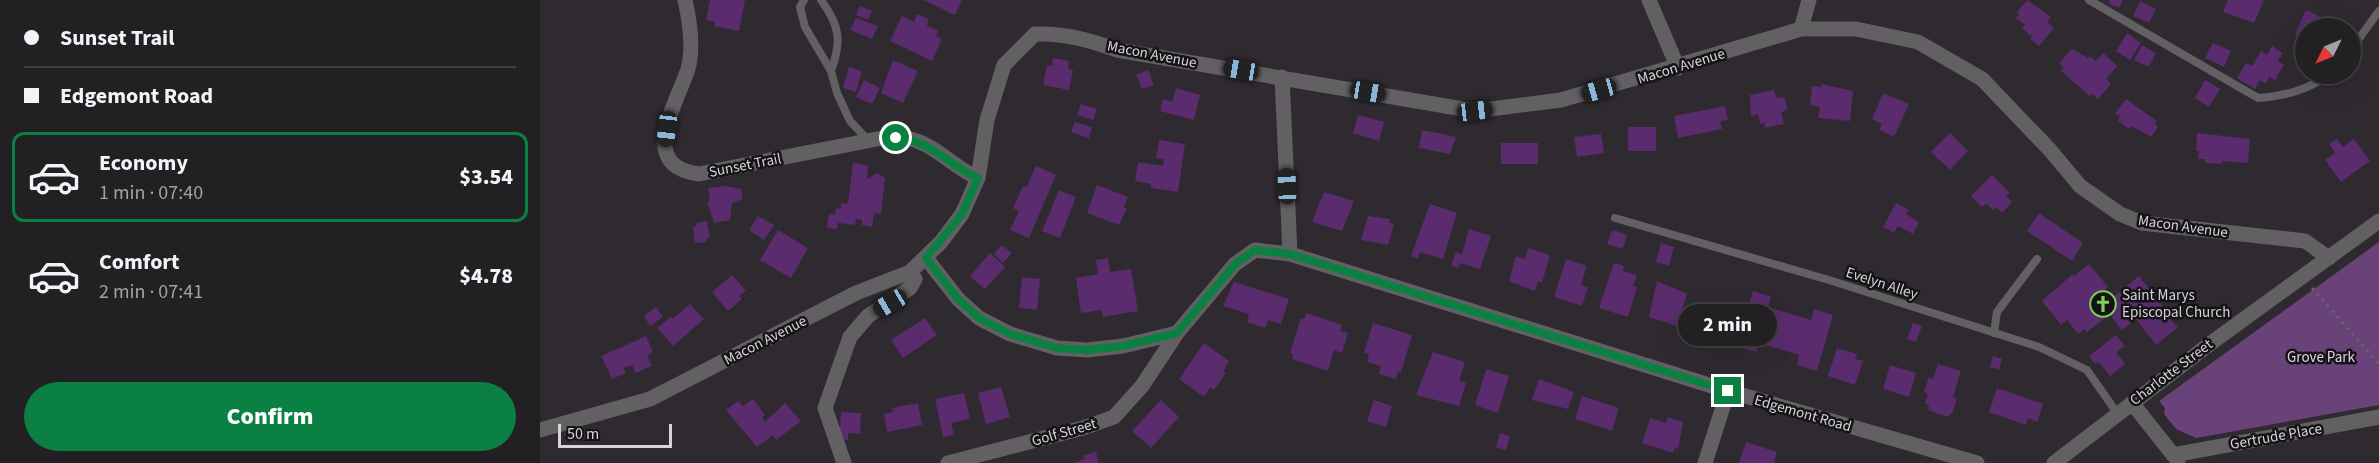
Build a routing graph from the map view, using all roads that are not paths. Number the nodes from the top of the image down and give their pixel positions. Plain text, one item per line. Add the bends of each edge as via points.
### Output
1 (685, 0) edge
2 (804, 0) edge
3 (821, 0) edge
4 (1649, 0) edge
5 (1809, 0) edge
6 (2089, 0) edge
7 (2379, 11) edge
8 (1801, 29) junction
9 (2361, 36) edge
10 (1678, 68) junction
11 (831, 71) junction
12 (1282, 77) junction
13 (2316, 84) edge
14 (868, 140) junction
15 (978, 178) junction
16 (1615, 218) dead end
17 (2379, 221) edge
18 (1290, 254) junction
19 (926, 258) junction
20 (2329, 258) junction
21 (2037, 259) dead end
22 (910, 272) junction
23 (1177, 333) junction
24 (1994, 333) junction
25 (1728, 391) junction
26 (2132, 403) junction
27 (2117, 413) junction
28 (2379, 417) edge
29 (540, 430) edge
30 (2177, 459) edge
31 (844, 463) edge
32 (948, 463) edge
33 (1705, 463) edge
34 (1977, 463) edge
35 (2054, 463) edge

1 - 14 street, Sunset Trail via 691,26 688,67 669,112 665,147 670,163 684,172 699,174
2 - 11 lane via 800,7 805,27
3 - 11 lane via 837,29 839,51
4 - 10 street
5 - 8 street
6 - 13 lane via 2258,98 2284,96
7 - 9 lane
8 - 10 street, Macon Avenue
8 - 20 street, Macon Avenue via 1856,29 1928,47 1982,79 2079,186 2120,214 2142,223 2305,242
10 - 12 street, Macon Avenue via 1561,100 1475,111
11 - 14 lane via 850,121
12 - 15 street, Macon Avenue via 1117,50 1079,37 1035,34 1004,65 987,120
12 - 18 street
14 - 15 street, Sunset Trail via 910,139 931,147
15 - 19 street, Macon Avenue via 962,214
16 - 24 lane, Evelyn Alley
17 - 20 street, Charlotte Street
18 - 23 street, Edgemont Road via 1255,250 1235,264
18 - 25 street, Edgemont Road
19 - 22 street, Macon Avenue
19 - 23 street via 958,299 979,318 1010,334 1057,348 1096,349
20 - 26 street, Charlotte Street
21 - 24 lane via 1997,312
22 - 29 street, Macon Avenue via 856,293 650,399
22 - 31 street via 915,279 910,288 868,316 850,337 825,408
23 - 32 street, Golf Street via 1142,386 1114,417
24 - 27 lane, Evelyn Alley via 2039,347 2086,370
25 - 33 street
25 - 34 street, Edgemont Road
26 - 27 street, Charlotte Street
26 - 30 street
27 - 35 street, Charlotte Street
28 - 30 street, Gertrude Place

